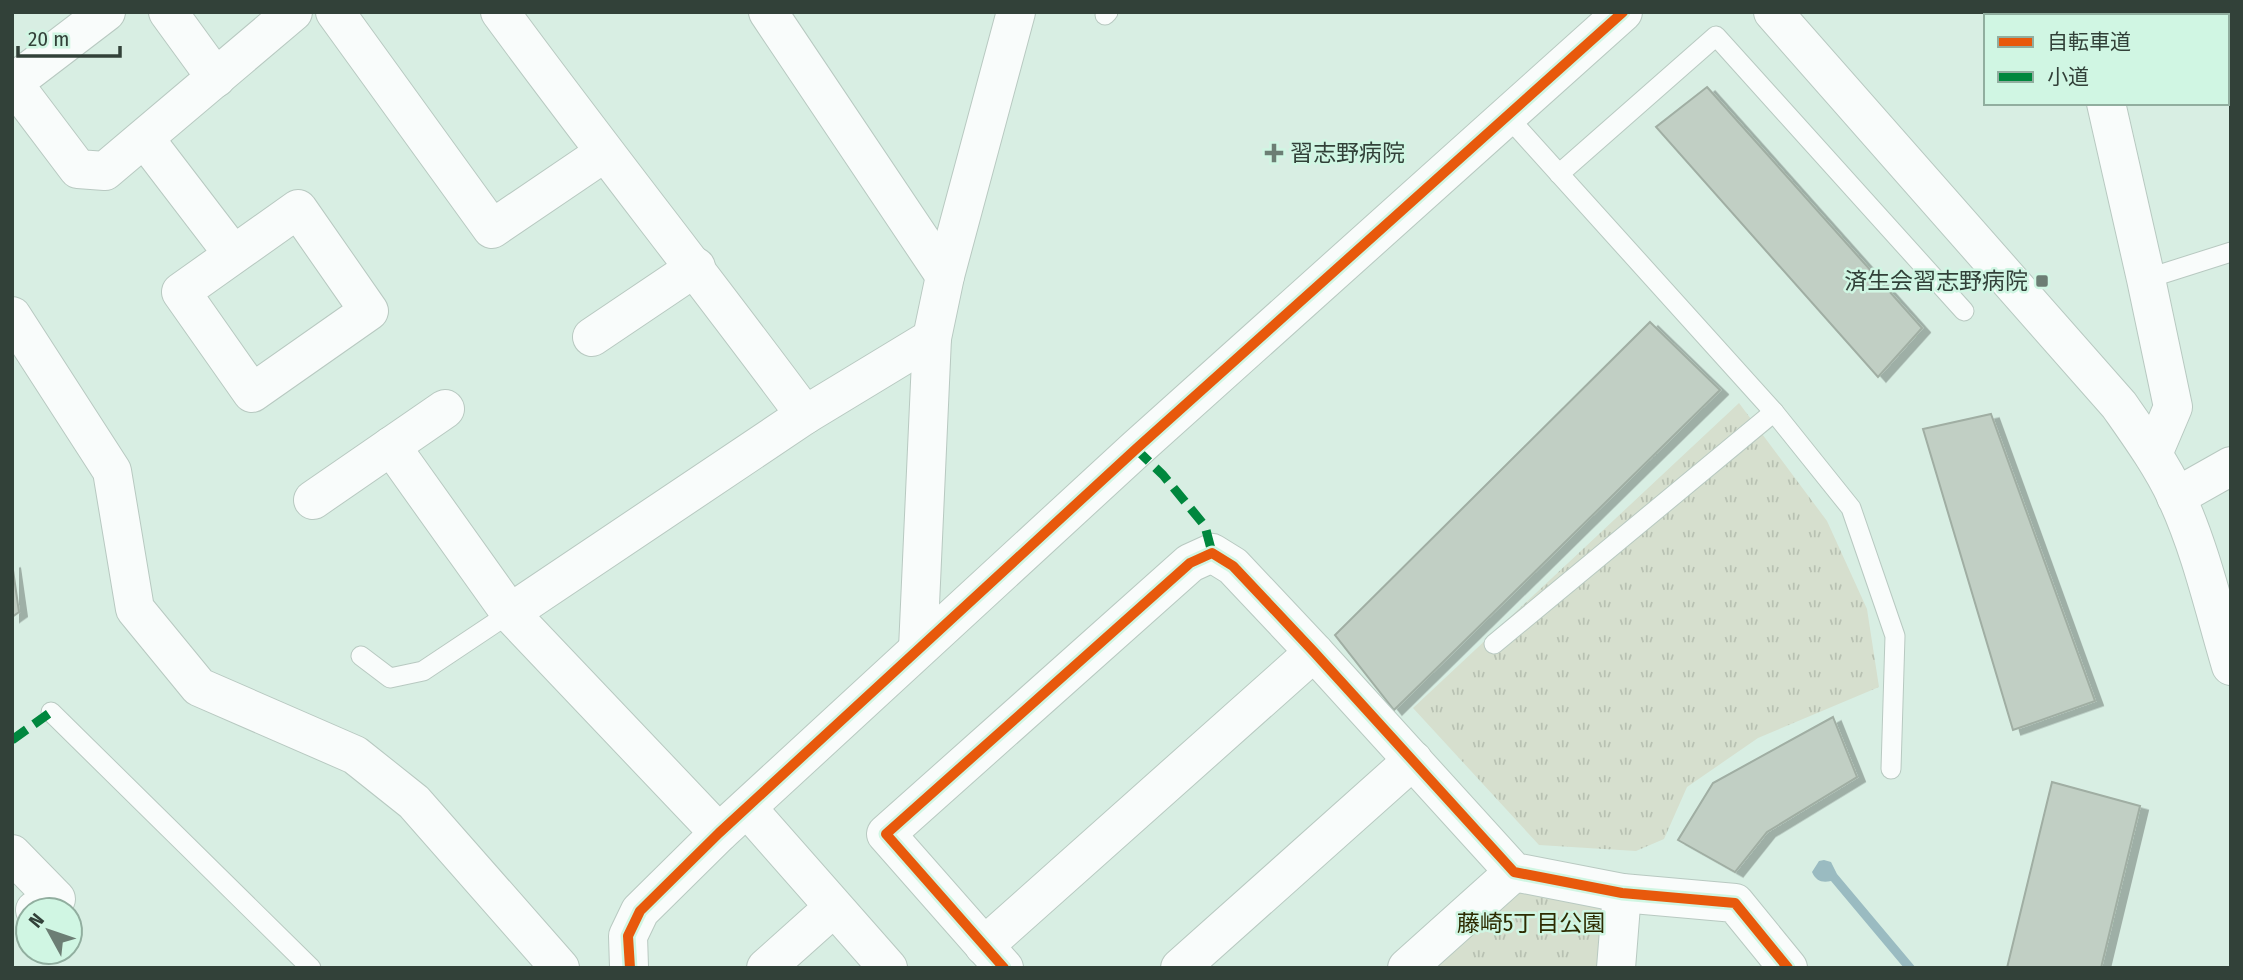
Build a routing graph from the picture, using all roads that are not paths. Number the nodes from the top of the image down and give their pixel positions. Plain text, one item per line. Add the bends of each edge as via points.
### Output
1 (106, 12) edge
2 (168, 12) edge
3 (293, 12) edge
4 (335, 12) edge
5 (500, 12) edge
6 (768, 12) edge
7 (1016, 12) edge
8 (1623, 12) edge
9 (1773, 12) edge
10 (216, 78) junction
11 (2106, 105) edge
12 (1507, 116) junction
13 (145, 139) junction
14 (604, 153) junction
15 (1559, 174) junction
16 (2231, 252) edge
17 (233, 254) junction
18 (695, 267) junction
19 (945, 276) junction
20 (2147, 279) junction
21 (1964, 311) dead end
22 (12, 316) edge
23 (592, 337) dead end
24 (932, 338) junction
25 (445, 409) dead end
26 (1774, 412) junction
27 (805, 415) junction
28 (391, 446) junction
29 (2153, 454) junction
30 (2231, 467) edge
31 (2176, 497) junction
32 (313, 499) dead end
33 (510, 613) junction
34 (1494, 644) dead end
35 (918, 649) junction
36 (1314, 652) junction
37 (361, 656) dead end
38 (2231, 666) edge
39 (51, 712) dead end
40 (1413, 760) junction
41 (1891, 769) dead end
42 (733, 821) junction
43 (12, 854) edge
44 (1514, 872) junction
45 (1622, 893) junction
46 (53, 896) edge
47 (833, 908) junction
48 (994, 957) edge
49 (628, 967) edge
50 (311, 968) edge
51 (560, 968) edge
52 (766, 968) edge
53 (888, 968) edge
54 (1180, 968) edge
55 (1407, 968) edge
56 (1616, 968) edge
57 (1788, 968) edge

1 - 13 street via 13,83 79,169 105,171
2 - 10 street
3 - 10 street
4 - 14 street via 492,229
5 - 14 street
6 - 19 street
7 - 19 street
8 - 12 street
9 - 29 street via 2119,405
10 - 13 street
11 - 20 street
12 - 15 lane
12 - 35 street
13 - 17 street
14 - 18 street
15 - 21 lane via 1716,36
15 - 26 lane
16 - 20 lane
17 - 17 street via 181,292 252,393 369,312 298,209
18 - 23 street
18 - 27 street
19 - 24 street
20 - 29 street via 2173,407
22 - 51 street via 112,471 135,609 199,687 355,755 414,802
24 - 27 street
24 - 35 street
25 - 28 street
26 - 34 lane
26 - 41 lane via 1851,508 1895,636
27 - 33 street
28 - 32 street
28 - 33 street
29 - 31 street
30 - 31 street
31 - 38 street via 2196,547
33 - 37 lane via 424,671 390,678
33 - 42 street
35 - 42 street
36 - 40 street
36 - 48 street
36 - 48 street via 1233,566 1212,553 1190,563 886,834
39 - 50 lane
40 - 44 street
40 - 54 street
42 - 47 street
42 - 49 street via 640,911 628,936
43 - 46 street
44 - 45 street
44 - 55 street
45 - 56 street
45 - 57 street via 1735,903
47 - 52 street
47 - 53 street

